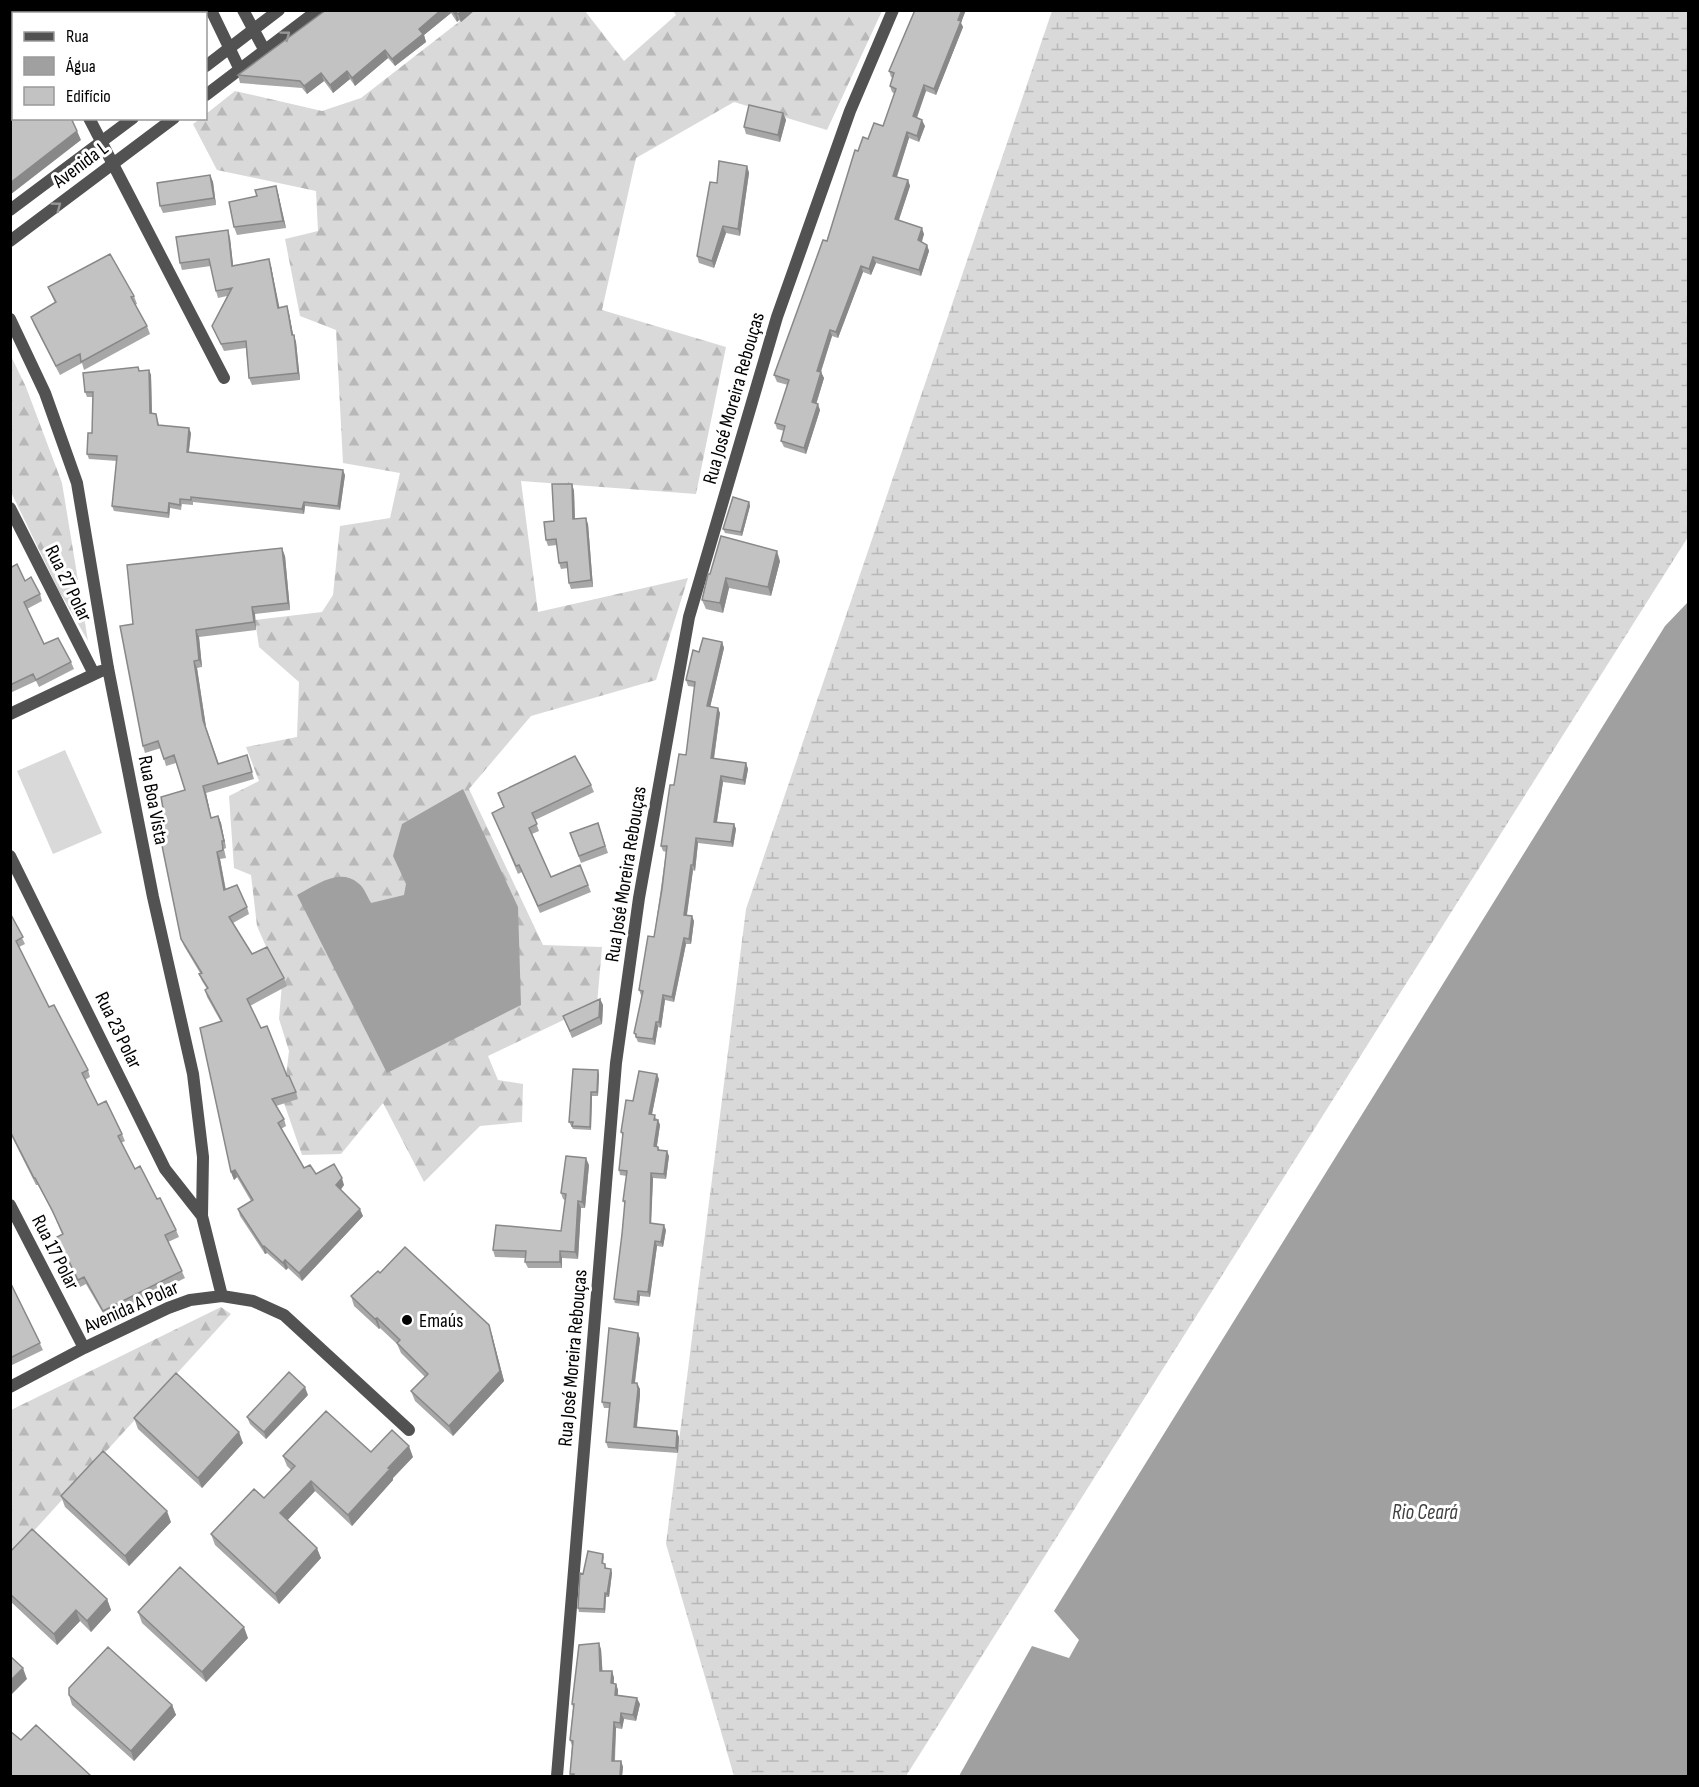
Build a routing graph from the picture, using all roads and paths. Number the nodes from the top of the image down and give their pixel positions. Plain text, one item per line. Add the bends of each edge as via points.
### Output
1 (211, 10) edge
2 (243, 10) edge
3 (279, 10) edge
4 (318, 10) edge
5 (893, 10) edge
6 (253, 30) junction
7 (230, 48) junction
8 (265, 51) junction
9 (207, 65) edge
10 (240, 70) junction
11 (207, 94) edge
12 (91, 120) edge
13 (130, 120) edge
14 (171, 120) edge
15 (101, 141) junction
16 (113, 163) junction
17 (10, 210) edge
18 (10, 241) edge
19 (10, 319) edge
20 (224, 378) dead end
21 (10, 508) edge
22 (108, 668) junction
23 (94, 674) junction
24 (10, 714) edge
25 (10, 856) edge
26 (10, 1205) edge
27 (202, 1216) junction
28 (222, 1296) junction
29 (84, 1348) junction
30 (10, 1387) edge
31 (409, 1430) dead end
32 (557, 1776) edge

1 - 7 street
2 - 6 street
3 - 6 street
8 -> 4 street
5 - 32 street, Rua José Moreira Rebouças via 850,111 777,318 689,617 639,898 616,1063
6 - 7 street
6 - 8 street
7 - 9 street
7 - 10 street
8 - 10 street
10 - 11 street
12 - 15 street
13 - 15 street, Avenida L
14 - 16 street, Avenida L
15 - 16 street
15 - 17 street, Avenida L
18 -> 16 street, Avenida L
16 - 20 street
19 - 22 street, Rua Boa Vista via 45,393 77,483
21 - 23 street, Rua 27 Polar
22 - 23 street
22 - 27 street, Rua Boa Vista via 193,1074 204,1157
23 - 24 street
25 - 27 street, Rua 23 Polar via 165,1169
26 - 29 street, Rua 17 Polar
27 - 28 street, Rua Boa Vista
28 - 29 street, Avenida A Polar via 179,1304
28 - 31 street, Avenida A Polar via 253,1301 284,1315
29 - 30 street, Avenida A Polar

